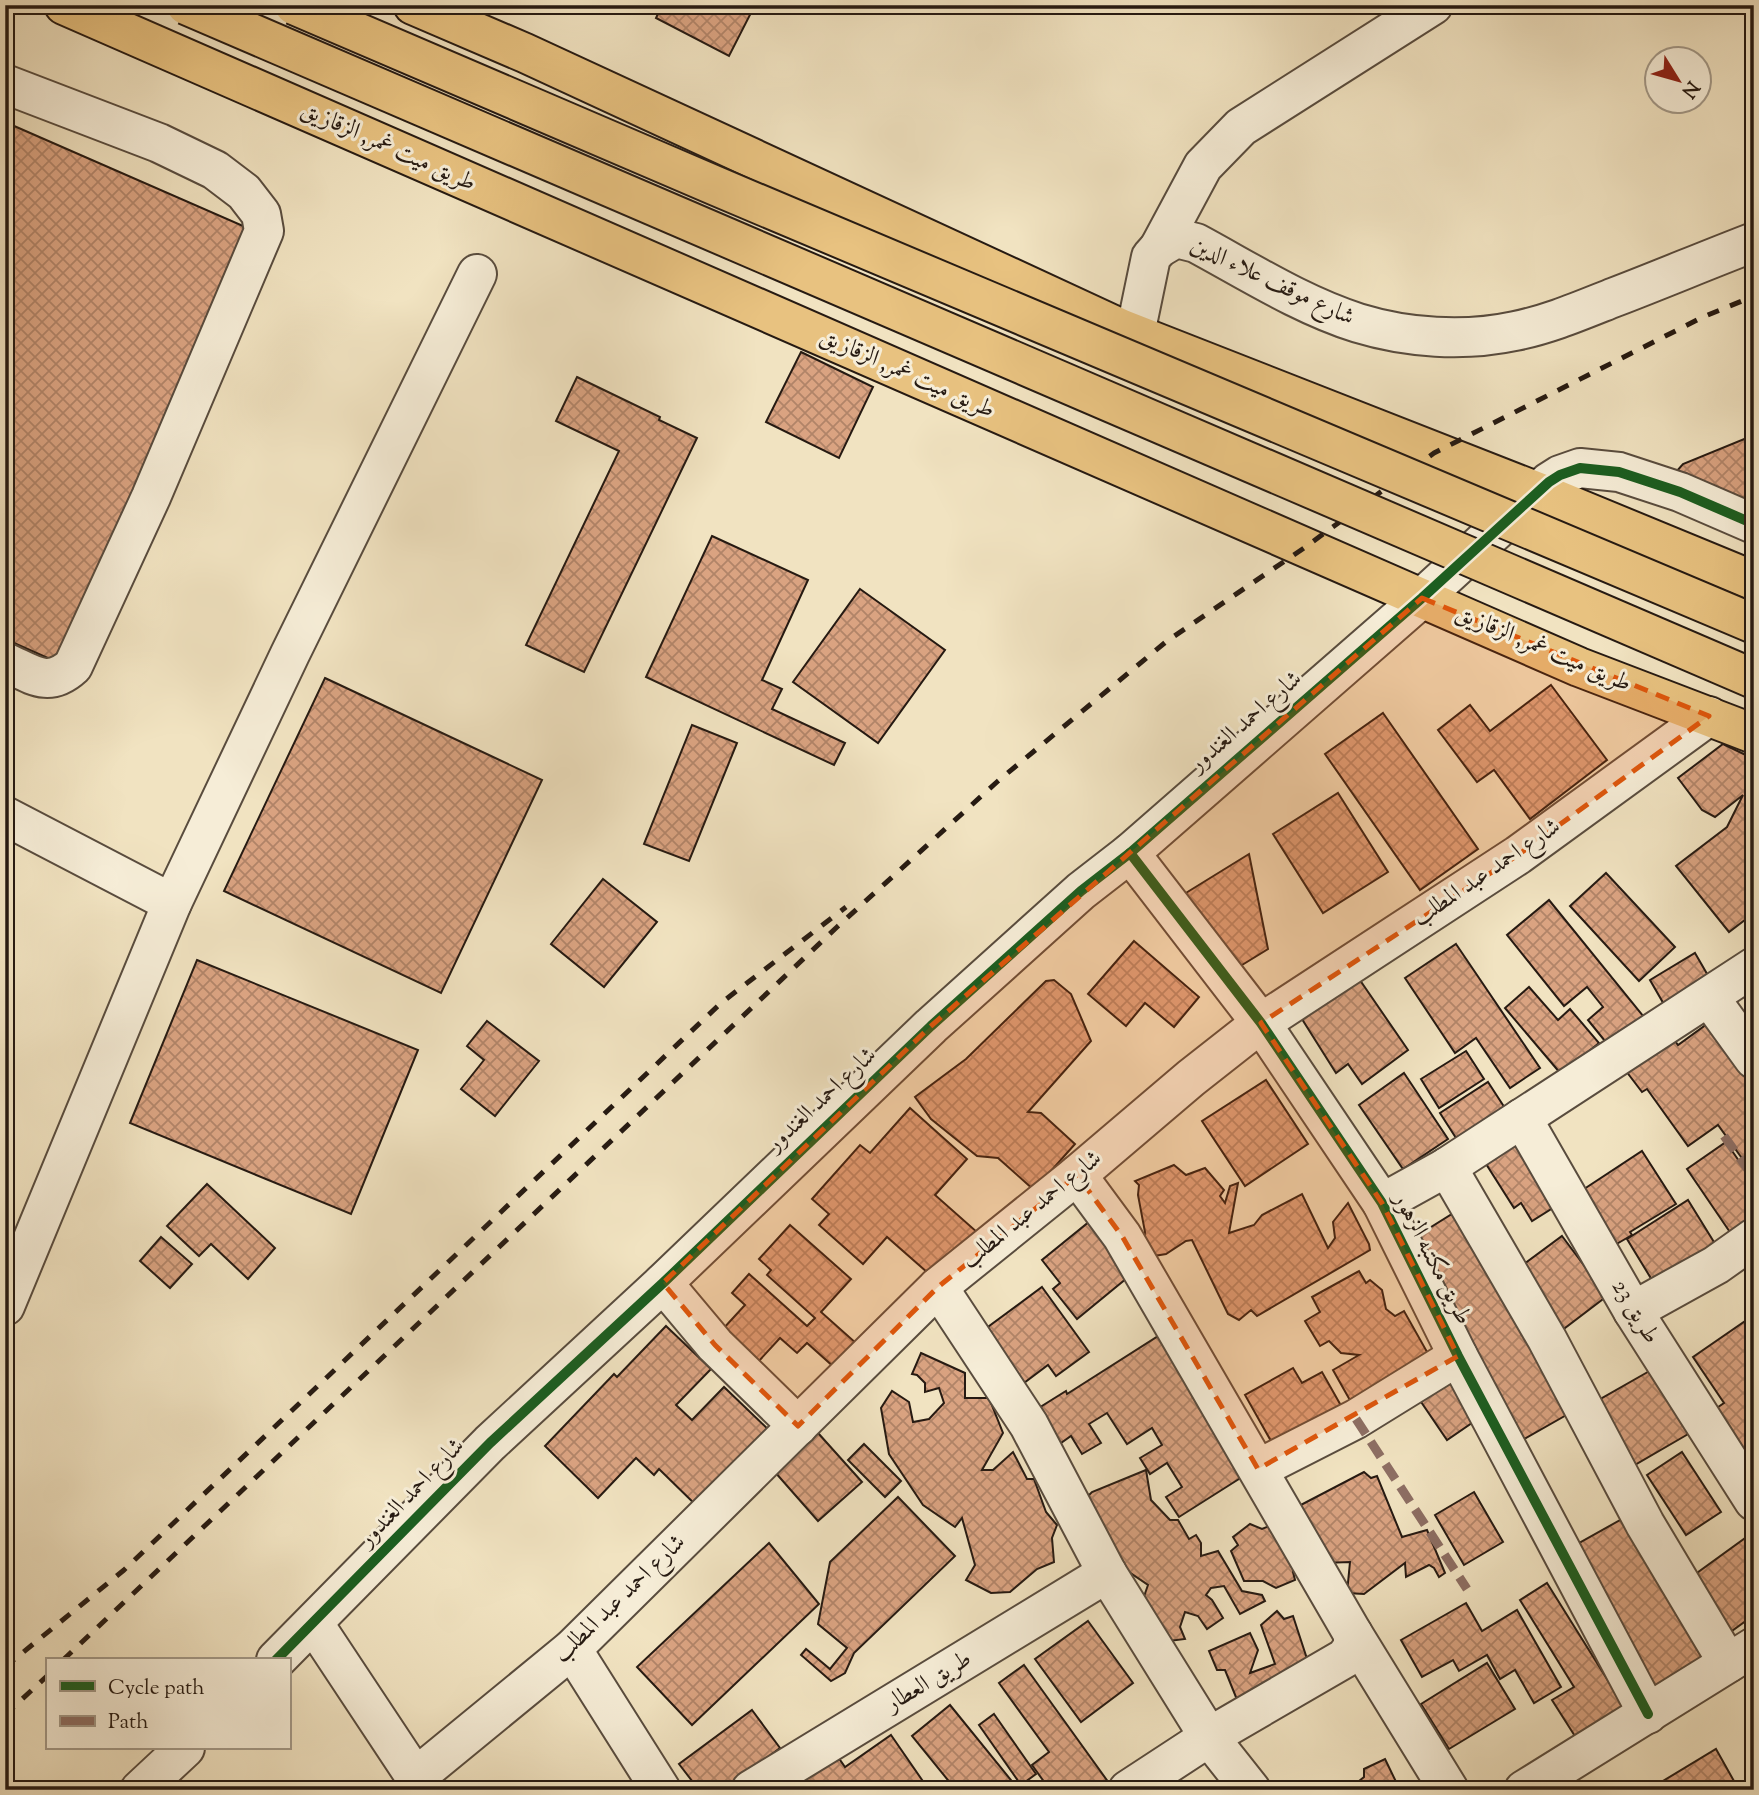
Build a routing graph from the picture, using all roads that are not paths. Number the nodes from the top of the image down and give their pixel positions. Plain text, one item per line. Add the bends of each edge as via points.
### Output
1 (64, 5) edge
2 (186, 5) edge
3 (294, 5) edge
4 (413, 5) edge
5 (1433, 5) edge
6 (5, 84) edge
7 (1754, 242) edge
8 (1159, 248) junction
9 (477, 274) dead end
10 (1135, 334) junction
11 (1538, 492) junction
12 (1754, 524) edge
13 (1754, 581) edge
14 (1422, 598) junction
15 (1754, 624) edge
16 (5, 662) edge
17 (1754, 679) edge
18 (1709, 716) junction
19 (1754, 734) edge
20 (5, 816) edge
21 (1130, 853) junction
22 (172, 903) junction
23 (1754, 967) edge
24 (1709, 997) junction
25 (1261, 1023) junction
26 (1754, 1059) edge
27 (1522, 1118) junction
28 (1447, 1167) junction
29 (1077, 1175) junction
30 (1382, 1203) junction
31 (1754, 1238) edge
32 (663, 1283) junction
33 (938, 1287) junction
34 (5, 1306) edge
35 (1633, 1311) junction
36 (1458, 1356) junction
37 (798, 1426) junction
38 (1258, 1469) junction
39 (1754, 1501) edge
40 (1107, 1573) junction
41 (314, 1624) junction
42 (1353, 1634) junction
43 (572, 1649) junction
44 (1741, 1655) edge
45 (278, 1658) edge
46 (1648, 1714) junction
47 (1209, 1737) junction
48 (420, 1784) edge
49 (661, 1790) edge
50 (751, 1790) edge
51 (1128, 1790) edge
52 (1251, 1790) edge
53 (1449, 1790) edge
54 (1524, 1790) edge

1 - 14 highway, طريق ميت غمر, الزقازيق
2 - 17 highway, طريق ميت غمر, الزقازيق, bridge
3 - 15 highway, bridge
4 - 10 highway
5 - 8 street via 1241,128 1203,166
6 - 16 street via 159,143 215,170 244,192 261,214 264,231 73,666 47,680
7 - 8 street, شارع موقف علاء الدين via 1550,323 1513,332 1436,337 1358,323 1320,309 1196,243 1176,238
8 - 10 street, شارع موقف علاء الدين via 1151,257
9 - 22 street
10 - 11 highway
11 - 12 street, شارع احمد الغندور via 1560,475 1580,468 1619,472
11 - 13 highway
11 - 14 street, شارع احمد الغندور
14 - 18 highway, طريق ميت غمر, الزقازيق via 1579,667
14 - 21 street, شارع احمد الغندور
18 - 19 highway, طريق ميت غمر, الزقازيق
18 - 25 street, شارع احمد عبد المطلب via 1518,855
20 - 22 street
21 - 25 street, طريق مكتبه الزهور
21 - 32 street, شارع احمد الغندور via 931,1026
22 - 34 street
23 - 24 street
24 - 26 street
24 - 27 street
25 - 29 street, شارع احمد عبد المطلب
25 - 30 street, طريق مكتبه الزهور
27 - 28 street
27 - 35 street, طريق 23
28 - 30 street
28 - 44 street via 1547,1339 1645,1524
29 - 33 street, شارع احمد عبد المطلب
29 - 38 street via 1122,1236
30 - 36 street, طريق مكتبه الزهور
31 - 35 street
32 - 37 street via 715,1345
32 - 41 street, شارع احمد الغندور via 489,1443
33 - 37 street, شارع احمد عبد المطلب
33 - 40 street via 1029,1425
35 - 39 street, طريق 23
36 - 38 street via 1356,1419
36 - 46 street, طريق مكتبه الزهور
37 - 43 street, شارع احمد عبد المطلب
38 - 42 street
40 - 47 street
40 - 50 street, طريق العطار
41 - 45 street, شارع احمد الغندور
41 - 48 street
42 - 47 street via 1353,1647 1346,1658
42 - 53 street
43 - 48 street, شارع احمد عبد المطلب
43 - 49 street
44 - 46 street
46 - 54 street
47 - 51 street
47 - 52 street

